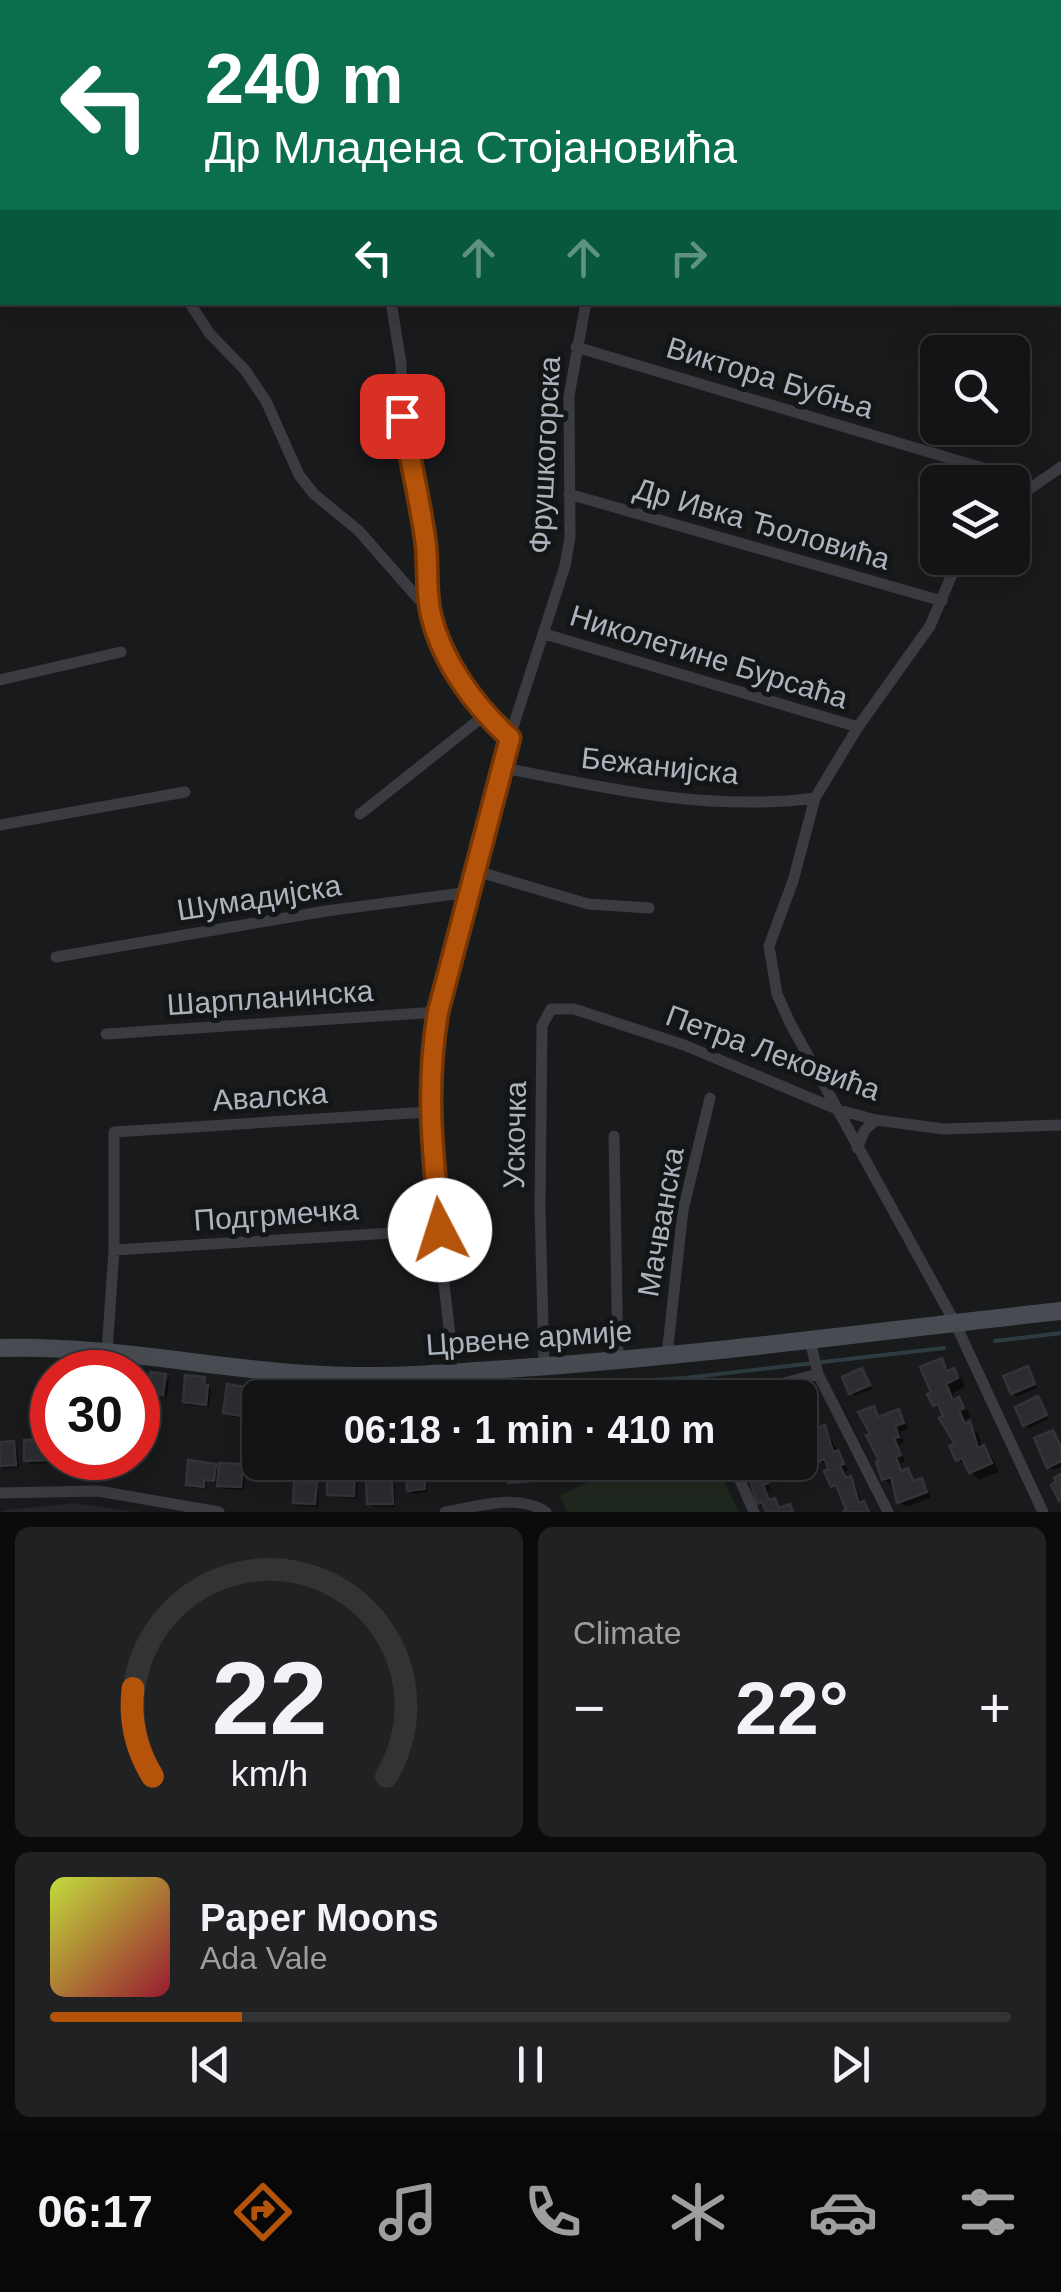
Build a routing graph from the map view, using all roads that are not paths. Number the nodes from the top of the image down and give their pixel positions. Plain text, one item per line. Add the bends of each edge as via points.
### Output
1 (191, 305) edge
2 (391, 305) edge
3 (585, 305) edge
4 (576, 346) junction
5 (973, 465) edge
6 (1061, 468) edge
7 (1030, 489) edge
8 (569, 494) junction
9 (953, 575) edge
10 (942, 601) junction
11 (430, 612) junction
12 (545, 634) junction
13 (121, 652) dead end
14 (0, 680) edge
15 (486, 715) junction
16 (858, 728) junction
17 (510, 738) junction
18 (500, 767) junction
19 (185, 792) dead end
20 (815, 798) junction
21 (360, 814) dead end
22 (0, 825) edge
23 (476, 871) junction
24 (470, 892) junction
25 (649, 908) dead end
26 (56, 957) dead end
27 (438, 1012) junction
28 (542, 1026) joint
29 (106, 1034) dead end
30 (710, 1098) dead end
31 (839, 1110) junction
32 (429, 1112) junction
33 (876, 1120) junction
34 (1061, 1125) edge
35 (614, 1136) dead end
36 (857, 1148) junction
37 (440, 1230) junction
38 (114, 1250) junction
39 (1061, 1311) edge
40 (955, 1323) junction
41 (810, 1340) junction
42 (0, 1348) edge
43 (54, 1350) edge
44 (107, 1350) edge
45 (667, 1355) junction
46 (160, 1357) edge
47 (618, 1361) junction
48 (544, 1366) junction
49 (454, 1372) junction
50 (818, 1374) junction
51 (795, 1380) edge
52 (740, 1480) edge
53 (0, 1494) edge
54 (542, 1509) edge
55 (219, 1512) edge
56 (446, 1512) edge
57 (754, 1512) edge
58 (888, 1512) edge
59 (1044, 1512) edge

1 - 11 street via 266,401 314,494 359,531
2 - 11 street
3 - 4 street, Фрушкогорска
4 - 5 street, Виктора Бубња
4 - 8 street, Фрушкогорска
6 - 7 street
8 - 10 street, Др Ивка Ђоловића
8 - 12 street, Фрушкогорска via 565,566
9 - 10 street
10 - 16 street
11 - 15 street via 449,658
12 - 16 street, Николетине Бурсаћа
12 - 17 street, Фрушкогорска
13 - 14 street
15 - 17 street
15 - 21 street
16 - 20 street
17 - 18 street, Фрушкогорска
18 - 20 street, Бежанијска via 636,795
18 - 23 street, Фрушкогорска
19 - 22 street
20 - 31 street via 769,946 777,994
23 - 24 street, Фрушкогорска
23 - 25 street via 588,904
24 - 26 street, Шумадијска
24 - 27 street, Фрушкогорска
27 - 29 street, Шарпланинска
27 - 32 street, Фрушкогорска
28 - 31 street, Петра Лековића via 552,1009 574,1010 684,1045
28 - 48 street, Ускочка
30 - 45 street, Мачванска via 684,1210
31 - 33 street, Петра Лековића
31 - 36 street
32 - 37 street, Фрушкогорска
32 - 38 street, Авалска via 114,1132
33 - 34 street, Петра Лековића via 959,1130
33 - 36 street
35 - 47 street
36 - 40 street
37 - 38 street, Подгрмечка
37 - 49 street, Фрушкогорска
38 - 44 street
39 - 40 main road, Црвене армије
40 - 41 main road, Црвене армије
40 - 59 street
41 - 45 main road, Црвене армије
41 - 50 street
42 - 43 main road, Црвене армије
45 - 47 main road, Црвене армије
46 - 49 main road, Црвене армије via 334,1375
47 - 48 main road, Црвене армије
48 - 49 main road, Црвене армије
50 - 51 street
50 - 58 street
52 - 57 street
53 - 55 street via 98,1490
54 - 56 street via 510,1502

